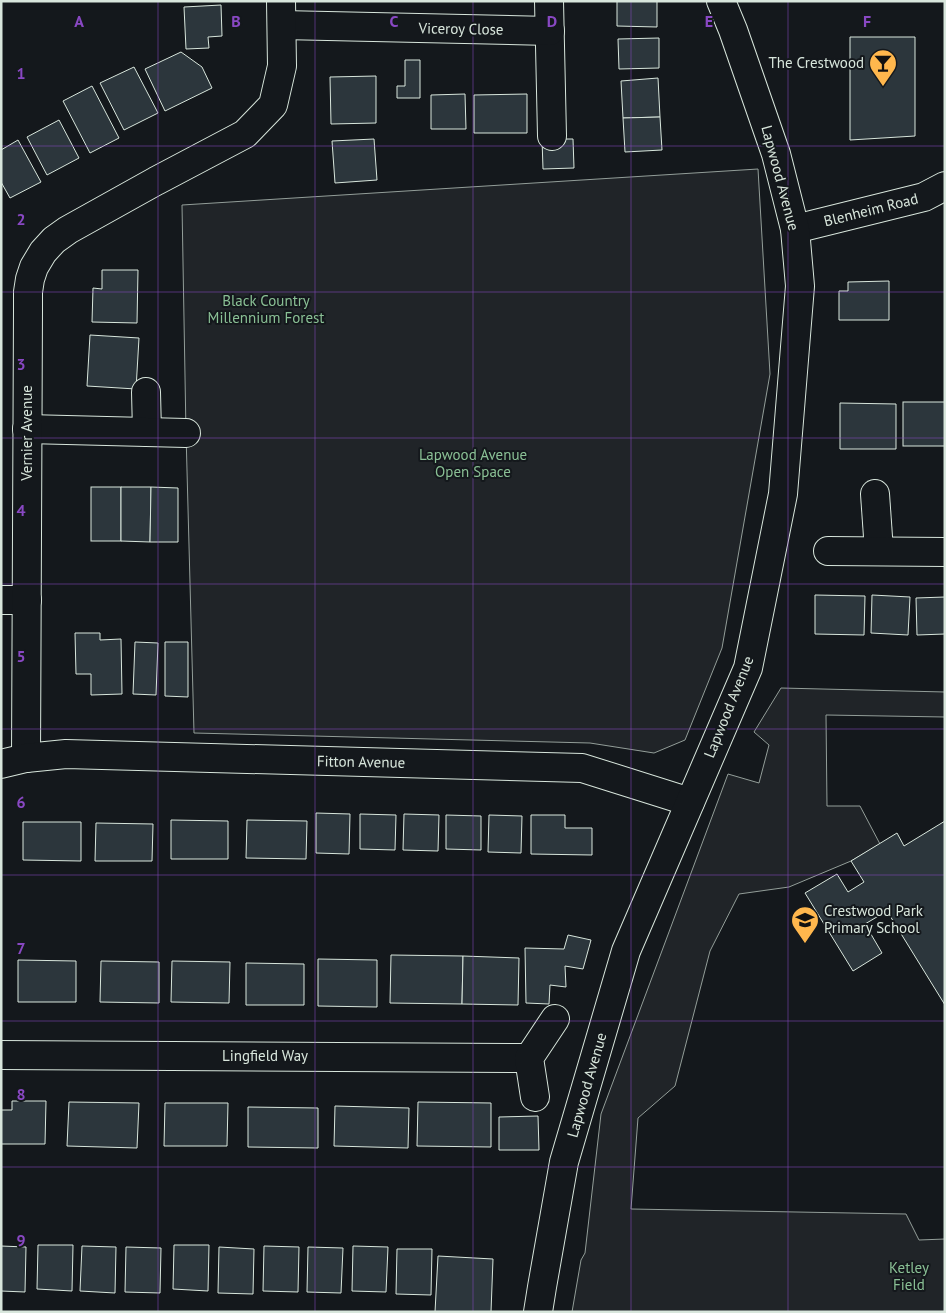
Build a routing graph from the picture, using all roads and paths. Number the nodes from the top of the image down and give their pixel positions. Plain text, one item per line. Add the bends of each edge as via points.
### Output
1 (549, 1) edge
2 (721, 1) edge
3 (282, 13) edge
4 (550, 31) junction
5 (552, 136) dead end
6 (945, 186) edge
7 (795, 229) junction
8 (146, 392) dead end
9 (27, 429) junction
10 (147, 432) junction
11 (186, 433) dead end
12 (875, 494) dead end
13 (828, 551) dead end
14 (878, 551) junction
15 (945, 552) edge
16 (14, 600) edge
17 (14, 761) edge
18 (690, 802) junction
19 (555, 1019) dead end
20 (1, 1055) edge
21 (529, 1058) junction
22 (535, 1097) dead end
23 (538, 1312) edge

1 - 4 street
2 - 7 street, Lapwood Avenue via 776,154
3 - 4 street, Viceroy Close
3 - 9 street, Vernier Avenue via 282,66 273,106 245,134 68,230 43,252 34,267 28,292
4 - 5 street
6 - 7 street, Blenheim Road via 924,197
7 - 18 street, Lapwood Avenue via 800,286 783,494 748,668
8 - 10 street
9 - 10 street
9 - 16 street, Vernier Avenue
10 - 11 street
12 - 14 street
13 - 14 street
14 - 15 street
16 - 17 street, Vernier Avenue
17 - 18 street, Fitton Avenue via 66,754 582,768
18 - 23 street, Lapwood Avenue via 626,951 564,1162
19 - 21 street
20 - 21 street, Lingfield Way
21 - 22 street

